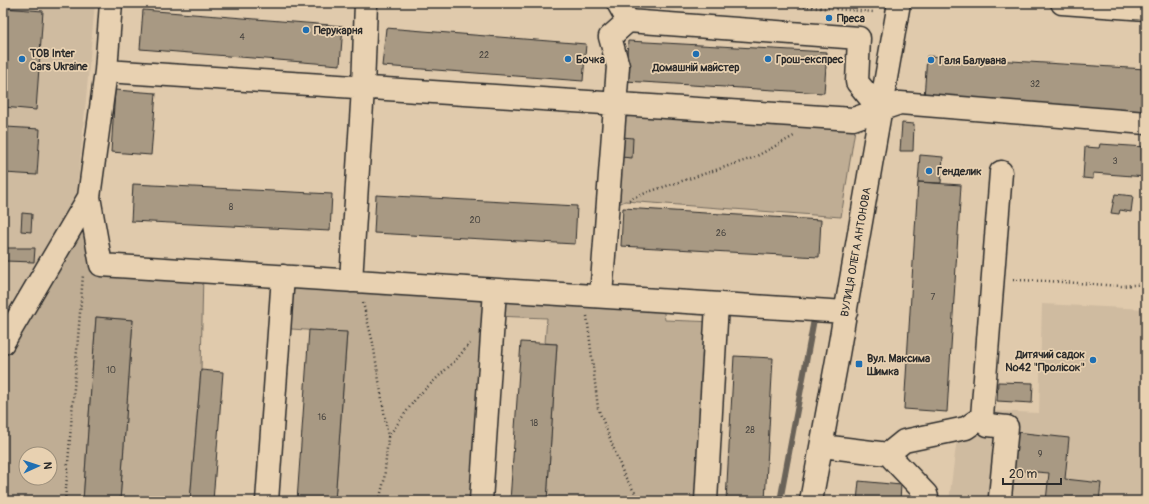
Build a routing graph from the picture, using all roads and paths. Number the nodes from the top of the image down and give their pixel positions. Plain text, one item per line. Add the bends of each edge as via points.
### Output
1 (111, 3) edge
2 (304, 3) edge
3 (756, 3) edge
4 (899, 3) edge
5 (1062, 3) edge
6 (775, 4) edge
7 (366, 5) edge
8 (1146, 9) edge
9 (623, 12) edge
10 (874, 12) dead end
11 (106, 71) junction
12 (363, 88) junction
13 (616, 104) junction
14 (880, 110) junction
15 (1146, 123) edge
16 (795, 136) dead end
17 (1001, 172) dead end
18 (89, 197) junction
19 (608, 209) junction
20 (83, 275) dead end
21 (283, 276) junction
22 (992, 279) junction
23 (351, 280) junction
24 (1146, 284) edge
25 (495, 290) junction
26 (593, 296) junction
27 (717, 304) junction
28 (846, 312) junction
29 (493, 316) junction
30 (3, 343) edge
31 (982, 417) junction
32 (388, 437) junction
33 (822, 446) junction
34 (888, 454) junction
35 (1000, 497) dead end
36 (65, 501) edge
37 (267, 501) edge
38 (379, 501) edge
39 (481, 501) edge
40 (640, 501) edge
41 (706, 501) edge
42 (811, 501) edge
43 (928, 501) edge

1 - 11 street
2 - 7 path
3 - 6 path
4 - 14 street, ВУЛИЦЯ ОЛЕГА АНТОНОВА
5 - 8 street
6 - 10 path
7 - 12 street
9 - 13 street via 610,37 618,66
9 - 14 street via 860,38 857,82
11 - 12 street
11 - 18 street
12 - 13 street
12 - 23 street
13 - 14 street via 853,119
13 - 19 street
14 - 15 street via 900,103
14 - 28 street, ВУЛИЦЯ ОЛЕГА АНТОНОВА
16 - 19 path via 754,158 648,192
17 - 22 street
18 - 21 street via 101,265
18 - 30 street
19 - 26 street
20 - 36 path
21 - 23 street
21 - 37 street
22 - 24 path via 1121,286
22 - 31 street
23 - 25 street
23 - 32 path via 358,287 365,306
25 - 26 street
25 - 29 street
26 - 27 street
26 - 40 path via 598,408 624,475
27 - 28 street
27 - 41 street
28 - 33 street, ВУЛИЦЯ ОЛЕГА АНТОНОВА
29 - 32 path via 455,361 417,398
29 - 39 street
31 - 34 street via 966,428 904,441
31 - 35 street via 988,425 1007,427
32 - 38 path via 384,481
33 - 34 street
33 - 42 street, ВУЛИЦЯ ОЛЕГА АНТОНОВА
34 - 43 street via 926,494

